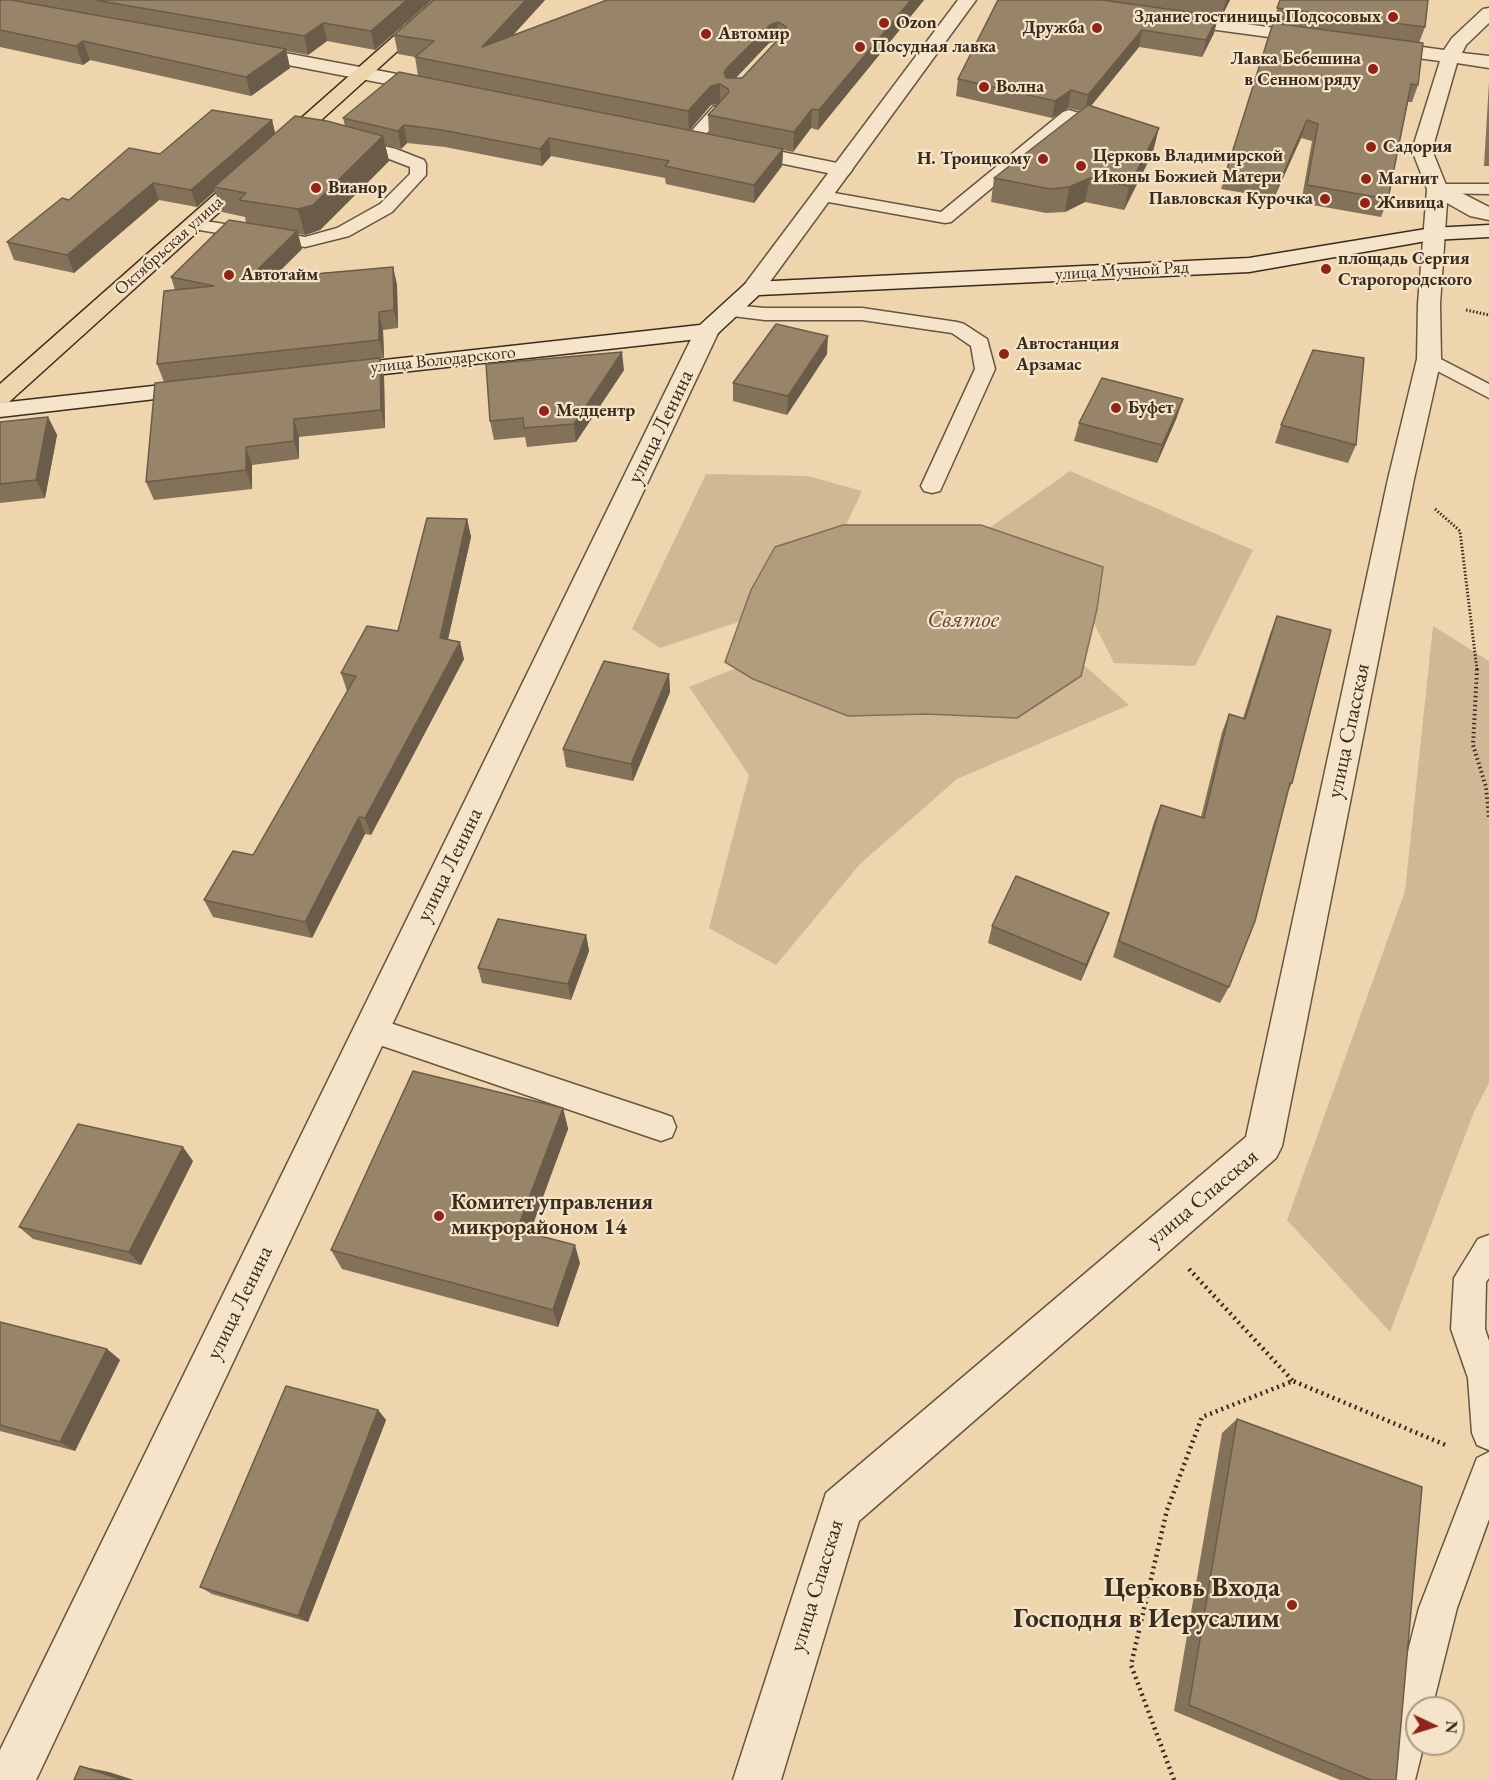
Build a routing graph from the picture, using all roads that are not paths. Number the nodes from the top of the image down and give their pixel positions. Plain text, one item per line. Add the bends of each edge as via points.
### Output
1 (446, 0) edge
2 (967, 0) edge
3 (1489, 13) edge
4 (1158, 17) edge
5 (1333, 41) edge
6 (1357, 44) edge
7 (230, 49) edge
8 (1450, 57) junction
9 (1489, 62) edge
10 (364, 73) junction
11 (458, 92) edge
12 (718, 110) edge
13 (1119, 130) edge
14 (298, 131) junction
15 (669, 135) edge
16 (692, 140) junction
17 (842, 170) junction
18 (1437, 189) junction
19 (1489, 189) edge
20 (823, 196) junction
21 (1489, 214) edge
22 (193, 224) junction
23 (1489, 231) edge
24 (1432, 234) junction
25 (753, 289) junction
26 (719, 321) junction
27 (1429, 359) junction
28 (318, 374) edge
29 (224, 385) edge
30 (1489, 392) edge
31 (0, 397) edge
32 (0, 410) edge
33 (932, 486) dead end
34 (372, 1030) junction
35 (660, 1127) dead end
36 (1489, 1250) edge
37 (1489, 1433) edge
38 (1489, 1470) edge
39 (11, 1780) edge
40 (757, 1780) edge
41 (1395, 1780) edge

1 - 10 main road, Октябрьская улица
2 - 17 street, улица Ленина
3 - 8 street via 1458,42
4 - 5 street
6 - 8 street
7 - 10 street
8 - 9 street
8 - 18 street via 1422,150
10 - 11 street
10 - 14 main road, Октябрьская улица
12 - 16 lane
13 - 20 lane via 1069,115 945,218
14 - 22 main road, Октябрьская улица
14 - 22 lane via 390,153 418,164 418,175 386,208 344,232 305,242
15 - 16 street
16 - 17 street
17 - 20 street, улица Ленина
18 - 19 lane
18 - 21 street
18 - 24 street
20 - 25 street, улица Ленина
22 - 31 main road, Октябрьская улица
23 - 24 street, улица Мучной Ряд
24 - 25 street, улица Мучной Ряд via 1250,265
24 - 27 street
25 - 26 street, улица Ленина
26 - 28 street, улица Володарского
26 - 33 lane via 765,314 862,314 957,328 980,343 985,369
26 - 34 street, улица Ленина
27 - 30 lane
27 - 40 street, улица Спасская via 1263,1146 841,1508
29 - 32 street
34 - 35 lane
34 - 39 street, улица Ленина
36 - 37 lane via 1470,1278 1468,1329 1485,1378
38 - 41 lane via 1438,1608

